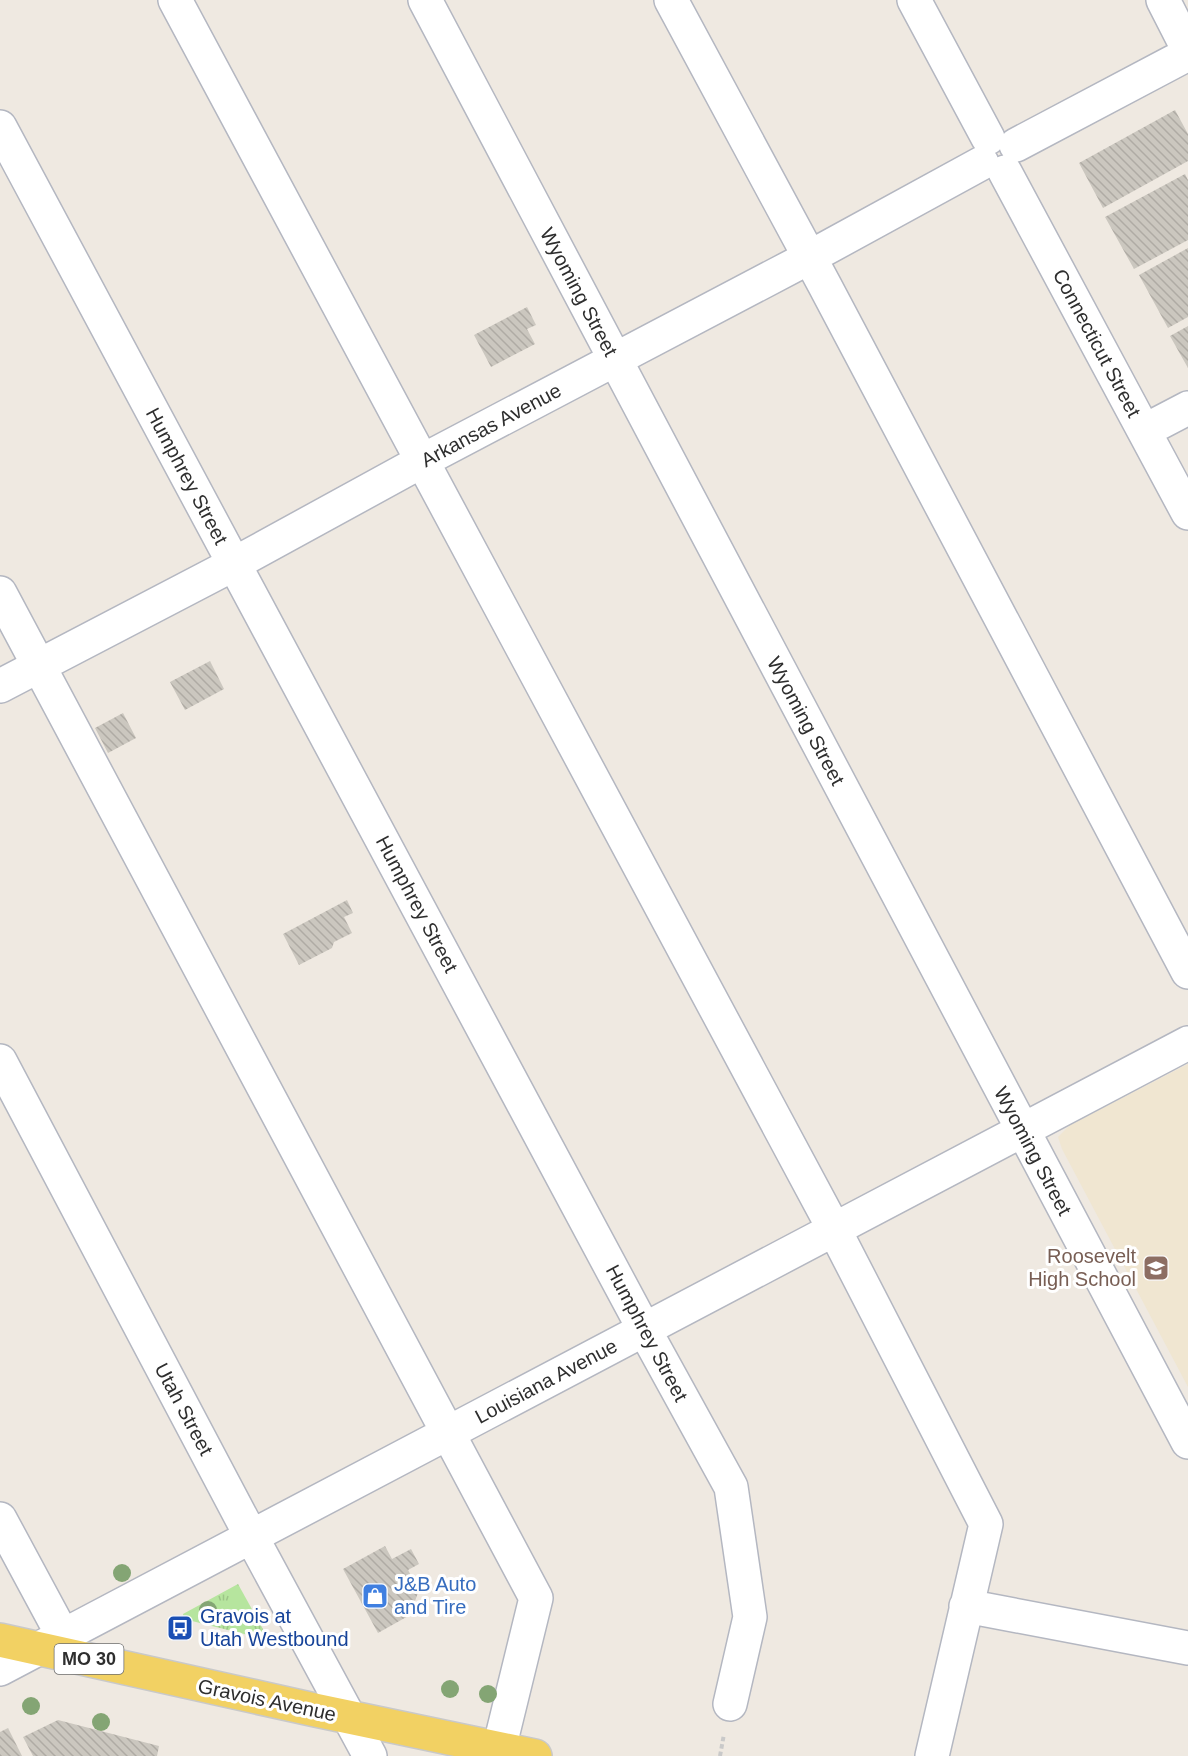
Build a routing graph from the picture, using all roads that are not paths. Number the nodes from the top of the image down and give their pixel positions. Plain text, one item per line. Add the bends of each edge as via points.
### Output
1 (175, 0) edge
2 (425, 0) edge
3 (671, 0) edge
4 (914, 0) edge
5 (1163, 0) edge
6 (1188, 49) edge
7 (1188, 54) edge
8 (0, 127) edge
9 (998, 155) junction
10 (810, 257) junction
11 (614, 359) junction
12 (1188, 408) edge
13 (1144, 430) junction
14 (422, 462) junction
15 (1188, 513) edge
16 (234, 564) junction
17 (0, 592) edge
18 (39, 666) junction
19 (0, 686) edge
20 (1188, 972) edge
21 (1188, 1043) edge
22 (0, 1061) edge
23 (1022, 1130) junction
24 (834, 1229) junction
25 (644, 1329) junction
26 (448, 1433) junction
27 (1188, 1442) edge
28 (0, 1519) edge
29 (251, 1536) junction
30 (966, 1606) junction
31 (0, 1640) edge
32 (51, 1642) junction
33 (1188, 1648) edge
34 (0, 1669) edge
35 (730, 1704) dead end
36 (349, 1718) junction
37 (499, 1749) junction
38 (370, 1756) edge
39 (535, 1756) edge
40 (932, 1756) edge

1 - 14 street
2 - 11 street, Wyoming Street
3 - 10 street
4 - 9 street, Connecticut Street
5 - 6 street
7 - 9 street, Arkansas Avenue
8 - 16 street, Humphrey Street
9 - 10 street, Arkansas Avenue
9 - 13 street, Connecticut Street
10 - 11 street, Arkansas Avenue
10 - 20 street
11 - 14 street, Arkansas Avenue
11 - 23 street, Wyoming Street
12 - 13 street
13 - 15 street, Connecticut Street
14 - 16 street, Arkansas Avenue
14 - 24 street
16 - 18 street, Arkansas Avenue
16 - 25 street, Humphrey Street
17 - 18 street
18 - 19 street, Arkansas Avenue
18 - 26 street
21 - 23 street, Louisiana Avenue
22 - 29 street, Utah Street
23 - 24 street, Louisiana Avenue
23 - 27 street, Wyoming Street
24 - 25 street, Louisiana Avenue
24 - 30 street via 986,1524
25 - 26 street, Louisiana Avenue
25 - 35 street, Humphrey Street via 731,1487 750,1617
26 - 29 street, Louisiana Avenue
26 - 37 street via 536,1598
28 - 32 street
29 - 32 street, Louisiana Avenue
29 - 36 street, Utah Street
30 - 33 street
30 - 40 street
31 - 32 main road, Gravois Avenue / MO 30
32 - 34 street, Louisiana Avenue
32 - 36 main road, Gravois Avenue / MO 30 via 178,1680
36 - 37 main road, Gravois Avenue / MO 30
36 - 38 street, Utah Street
37 - 39 main road, Gravois Avenue / MO 30

